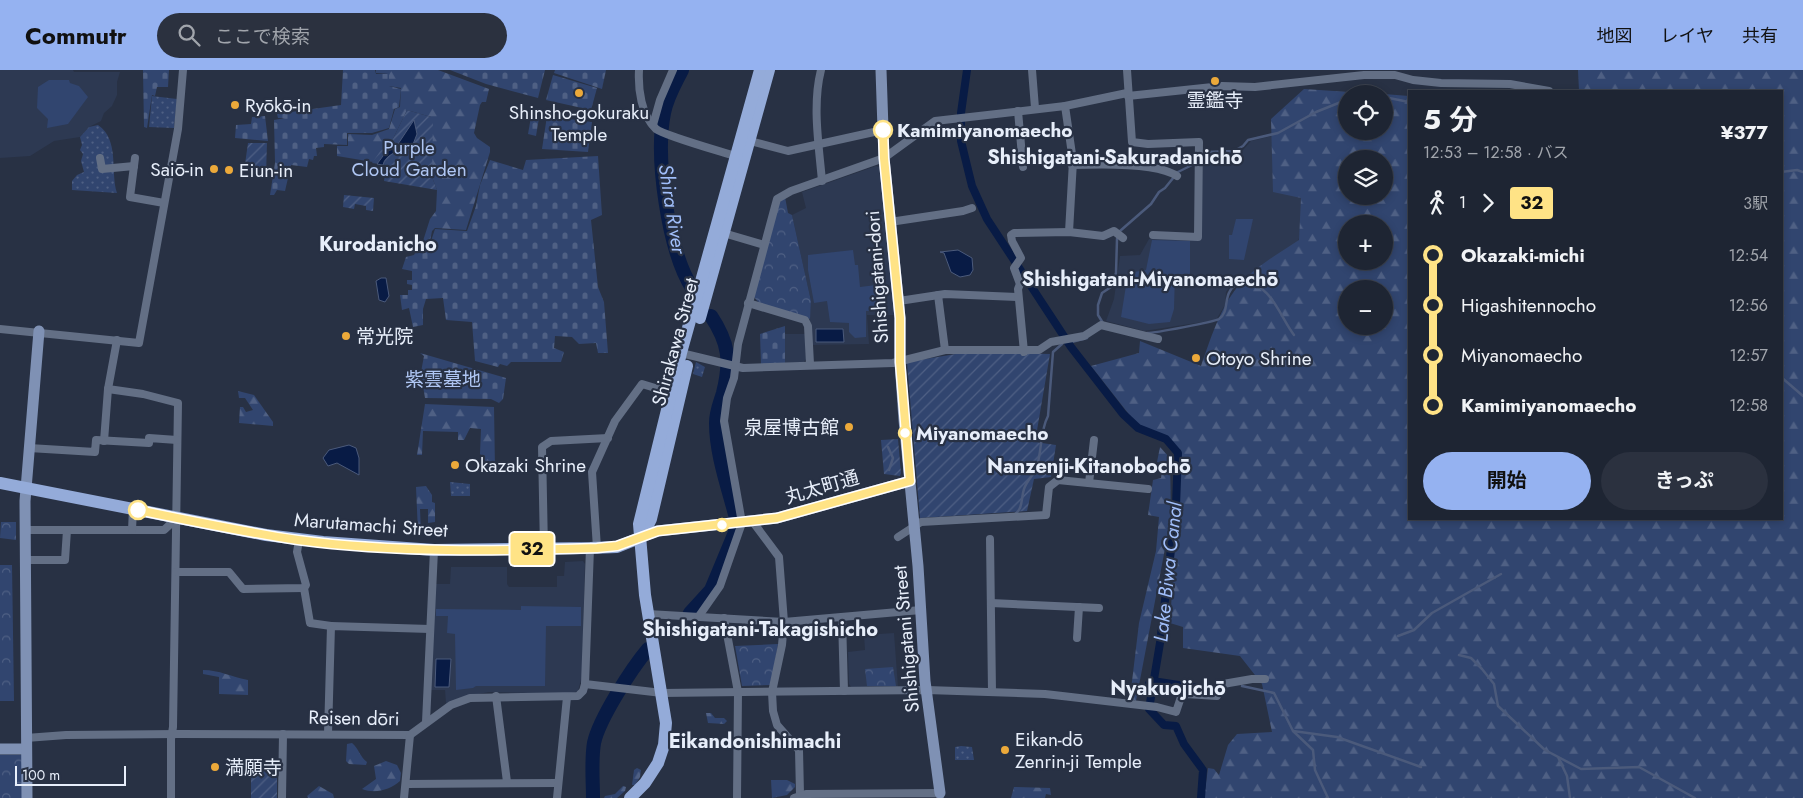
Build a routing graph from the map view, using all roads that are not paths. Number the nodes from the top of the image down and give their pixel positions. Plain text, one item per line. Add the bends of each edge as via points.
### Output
1 (183, 70) edge
2 (639, 70) edge
3 (673, 70) edge
4 (760, 70) edge
5 (769, 70) edge
6 (821, 70) edge
7 (881, 70) edge
8 (1032, 70) edge
9 (1128, 70) edge
10 (1427, 70) edge
11 (1364, 72) edge
12 (1329, 73) edge
13 (1425, 80) junction
14 (1543, 90) edge
15 (1128, 95) junction
16 (1065, 106) junction
17 (1034, 108) junction
18 (1018, 111) junction
19 (658, 129) junction
20 (883, 130) junction
21 (750, 141) junction
22 (819, 144) junction
23 (100, 158) dead end
24 (740, 158) junction
25 (884, 158) junction
26 (1072, 164) junction
27 (1023, 167) dead end
28 (1176, 175) dead end
29 (822, 182) junction
30 (164, 203) junction
31 (972, 208) dead end
32 (890, 222) junction
33 (720, 232) junction
34 (1069, 232) junction
35 (1121, 235) dead end
36 (1153, 236) dead end
37 (764, 245) junction
38 (938, 295) junction
39 (1018, 297) junction
40 (899, 301) junction
41 (748, 304) junction
42 (0, 329) edge
43 (39, 331) junction
44 (1158, 339) dead end
45 (117, 340) junction
46 (946, 350) junction
47 (1024, 352) junction
48 (685, 354) junction
49 (900, 362) junction
50 (810, 364) junction
51 (734, 366) junction
52 (108, 389) junction
53 (675, 394) junction
54 (608, 438) junction
55 (104, 440) junction
56 (177, 440) junction
57 (1094, 440) dead end
58 (29, 448) junction
59 (910, 481) junction
60 (0, 483) edge
61 (1090, 483) junction
62 (26, 488) junction
63 (1148, 489) dead end
64 (133, 509) junction
65 (177, 518) junction
66 (748, 523) junction
67 (913, 525) junction
68 (25, 530) junction
69 (67, 530) junction
70 (132, 530) junction
71 (642, 537) junction
72 (898, 537) dead end
73 (990, 539) dead end
74 (299, 540) junction
75 (593, 548) junction
76 (544, 549) junction
77 (434, 550) junction
78 (25, 560) junction
79 (176, 572) junction
80 (304, 588) junction
81 (990, 603) junction
82 (1080, 607) junction
83 (1099, 608) dead end
84 (921, 610) junction
85 (648, 614) junction
86 (700, 616) junction
87 (724, 618) junction
88 (842, 618) junction
89 (784, 622) junction
90 (331, 626) junction
91 (430, 629) junction
92 (1077, 638) dead end
93 (1265, 679) dead end
94 (585, 684) junction
95 (926, 690) junction
96 (844, 691) junction
97 (738, 692) junction
98 (772, 692) junction
99 (992, 692) junction
100 (662, 693) junction
101 (496, 696) junction
102 (567, 697) junction
103 (426, 722) junction
104 (283, 734) junction
105 (328, 734) junction
106 (172, 735) junction
107 (410, 735) junction
108 (26, 743) junction
109 (0, 749) edge
110 (507, 782) junction
111 (558, 783) junction
112 (407, 784) junction
113 (797, 796) edge
114 (879, 796) edge
115 (940, 796) edge
116 (26, 798) edge
117 (172, 798) edge
118 (282, 798) edge
119 (404, 798) edge
120 (557, 798) edge
121 (630, 798) edge
122 (737, 798) edge

1 - 30 street via 178,130
2 - 19 street via 642,102
3 - 19 street via 660,100
4 - 24 main road, Shirakawa Street
5 - 21 main road, Shirakawa Street
6 - 22 street via 818,83
7 - 20 street, Shishigatani-dori
8 - 17 street
9 - 15 street
10 - 13 street
11 - 12 street
11 - 13 street
12 - 15 street via 1255,87 1222,86
13 - 14 street via 1510,84
15 - 16 street
15 - 36 street via 1132,142 1199,142 1198,237
16 - 17 street
16 - 26 street
17 - 18 street
18 - 25 street via 929,124
18 - 27 street
19 - 24 street
20 - 22 street
20 - 25 street, Shishigatani-dori
21 - 22 street via 788,151
21 - 24 main road, Shirakawa Street
22 - 29 street
23 - 30 street via 102,169 135,162 130,197
24 - 33 main road, Shirakawa Street
25 - 29 street
25 - 32 street, Shishigatani-dori
26 - 28 street via 1164,170
26 - 34 street
29 - 37 street via 779,196
30 - 45 street via 139,343
31 - 32 street
32 - 40 street, Shishigatani-dori
33 - 37 street
33 - 48 main road, Shirakawa Street
34 - 35 street via 1103,236 1114,231
34 - 39 street via 1014,233 1011,236 1021,258 1015,274 1028,280
37 - 41 street
38 - 39 street
38 - 40 street
38 - 46 street
39 - 47 street
40 - 49 street, Shishigatani-dori
41 - 50 street via 805,320
41 - 51 street
42 - 43 street
43 - 45 street
43 - 58 street
44 - 47 street via 1101,325 1084,336
45 - 52 street
46 - 47 street
46 - 49 street
48 - 51 street
48 - 53 main road, Shirakawa Street
49 - 50 street
49 - 59 street, Shishigatani-dori
50 - 51 street
51 - 66 street via 724,421
52 - 55 street
52 - 56 street via 178,403
53 - 54 street via 642,384 615,422
53 - 71 main road, Shirakawa Street via 639,524
54 - 75 street via 592,472
54 - 76 street via 551,441 542,447
55 - 56 street via 149,443 149,438
55 - 58 street via 96,440 95,452
56 - 65 street
57 - 61 street
58 - 62 street
59 - 66 street, 丸太町通
59 - 67 street, Shishigatani Street
60 - 62 main road, Marutamachi Street
61 - 63 street
61 - 67 street via 1058,480 1049,487 1046,514
62 - 64 main road, Marutamachi Street
62 - 68 street
64 - 65 main road, Marutamachi Street
64 - 70 street
65 - 70 street via 164,530
65 - 74 main road, Marutamachi Street
65 - 79 street
66 - 71 street, Marutamachi Street via 658,531
66 - 86 street via 720,586
66 - 89 street via 779,557
67 - 72 street
67 - 84 street, Shishigatani Street
68 - 69 street
68 - 78 street
69 - 70 street
69 - 78 street via 65,560
71 - 75 main road, Marutamachi Street via 617,546
71 - 85 main road, Shirakawa Street
73 - 81 street
74 - 77 main road, Marutamachi Street
74 - 80 street via 297,552 306,585
75 - 76 main road, Marutamachi Street
75 - 94 street
76 - 77 main road, Marutamachi Street
77 - 91 street
78 - 108 street
79 - 80 street via 229,572 243,589
79 - 106 street
80 - 90 street via 310,623
81 - 82 street
81 - 99 street
82 - 83 street
82 - 92 street
84 - 88 street
84 - 95 street, Shishigatani Street
85 - 86 street
85 - 100 main road, Shirakawa Street
86 - 87 street
87 - 89 street
87 - 97 street
88 - 89 street
88 - 96 street
89 - 98 street
90 - 91 street
90 - 105 street
91 - 103 street
93 - 99 street via 1223,684 1219,686 1217,696 1186,694 1181,697 1176,712 1045,694
94 - 100 street
94 - 102 street via 581,694
95 - 96 street
95 - 99 street
95 - 115 street, Shishigatani Street
96 - 98 street
97 - 98 street
97 - 100 street
97 - 122 street
98 - 113 street via 777,724 799,750
100 - 121 main road, Shirakawa Street via 666,723 664,745 655,769
101 - 102 street, Reisen dōri
101 - 103 street, Reisen dōri via 458,702
101 - 110 street
102 - 111 street
103 - 107 street, Reisen dōri
104 - 105 street, Reisen dōri
104 - 106 street, Reisen dōri
104 - 118 street
105 - 107 street, Reisen dōri
106 - 108 street, Reisen dōri via 66,735
106 - 117 street
107 - 112 street
108 - 109 street
108 - 116 street
110 - 111 street
110 - 112 street via 451,786
111 - 120 street
112 - 119 street
113 - 114 street
114 - 115 street

